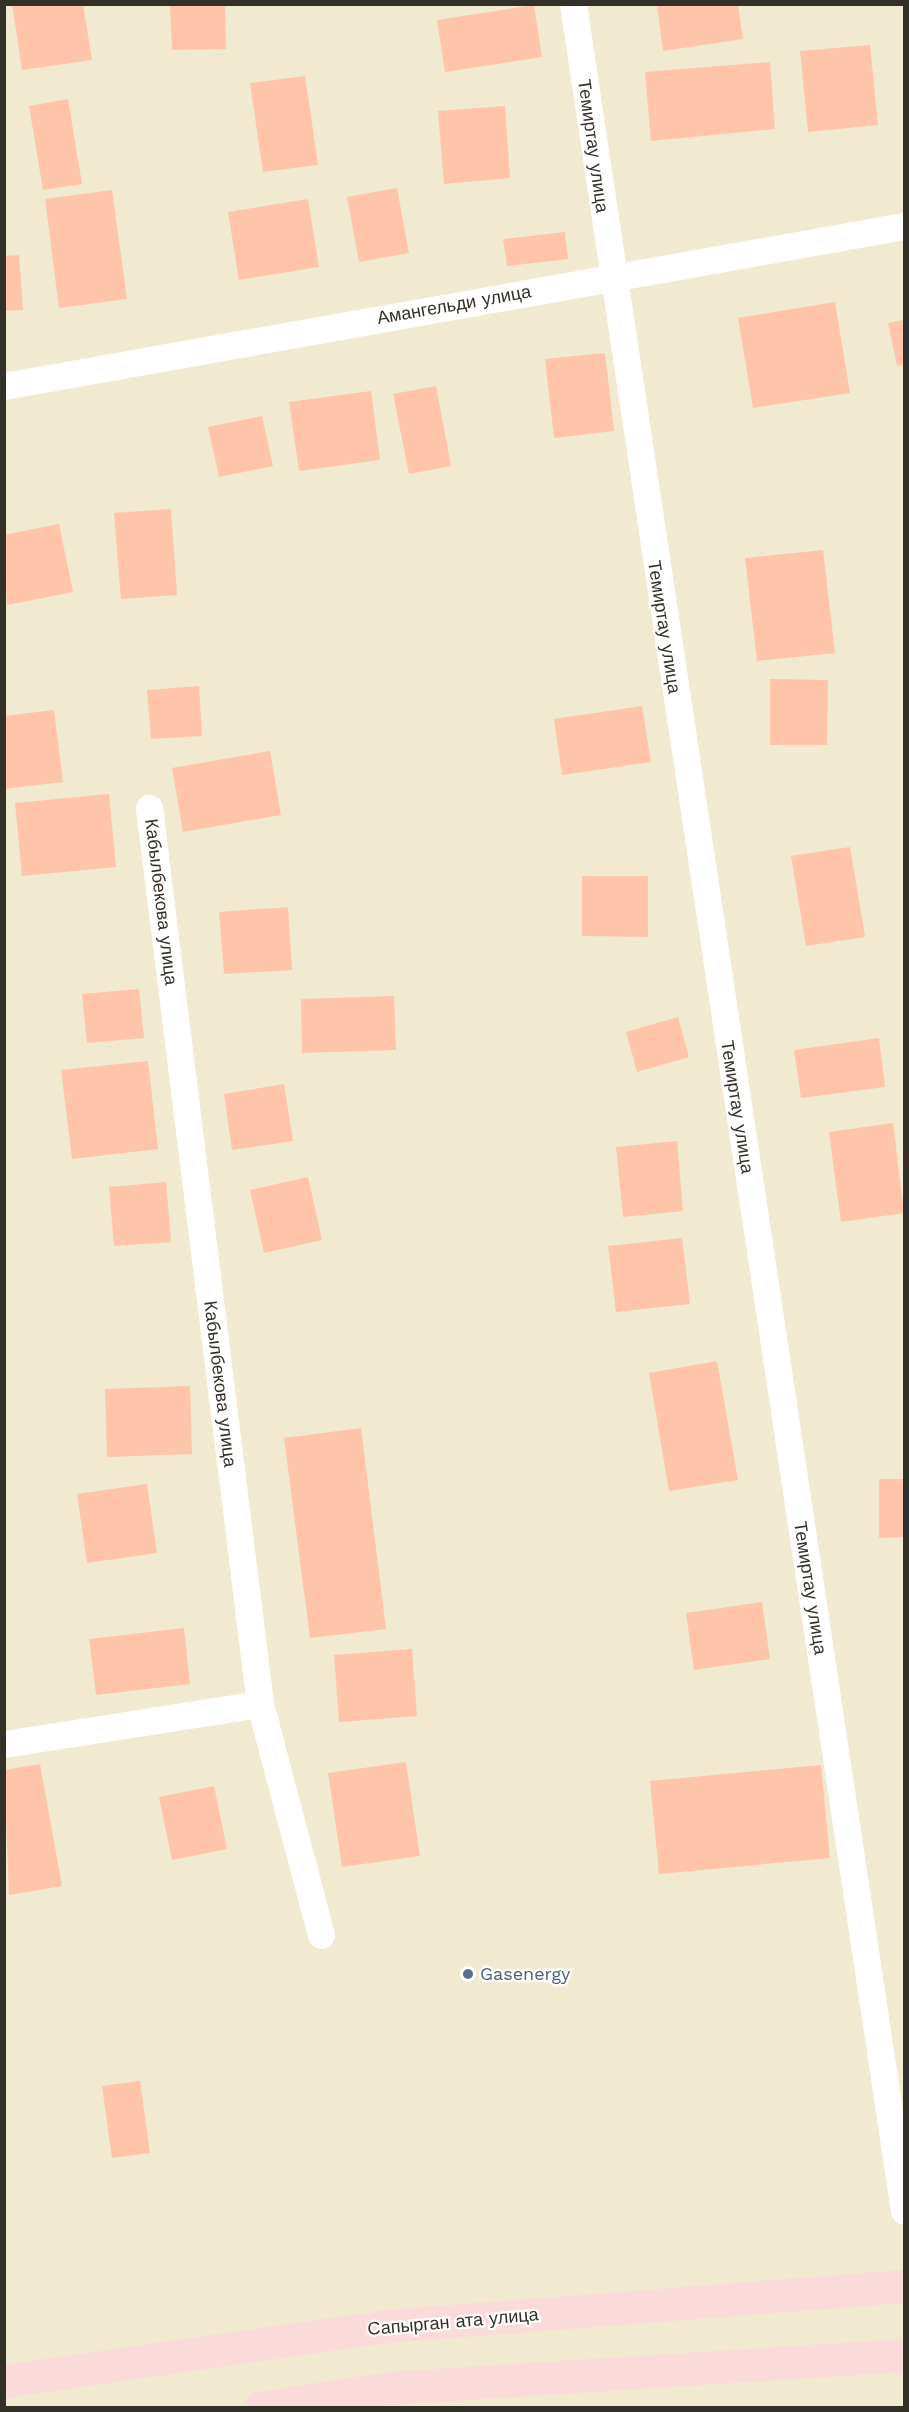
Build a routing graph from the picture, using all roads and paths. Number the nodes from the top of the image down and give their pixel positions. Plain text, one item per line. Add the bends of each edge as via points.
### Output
1 (573, 4) edge
2 (904, 226) edge
3 (611, 276) junction
4 (4, 386) edge
5 (149, 808) dead end
6 (260, 1704) junction
7 (4, 1744) edge
8 (321, 1935) dead end
9 (904, 2210) edge
10 (904, 2286) edge
11 (904, 2355) edge
12 (4, 2381) edge
13 (389, 2398) edge
14 (259, 2408) edge

1 - 3 street, Темиртау улица
2 - 3 street, Амангельди улица
3 - 4 street, Амангельди улица
3 - 9 street, Темиртау улица
5 - 6 street, Кабылбекова улица
6 - 7 street
6 - 8 street, Кабылбекова улица
10 - 12 main road, Сапырган ата улица via 387,2326
11 - 13 main road
13 - 14 main road

